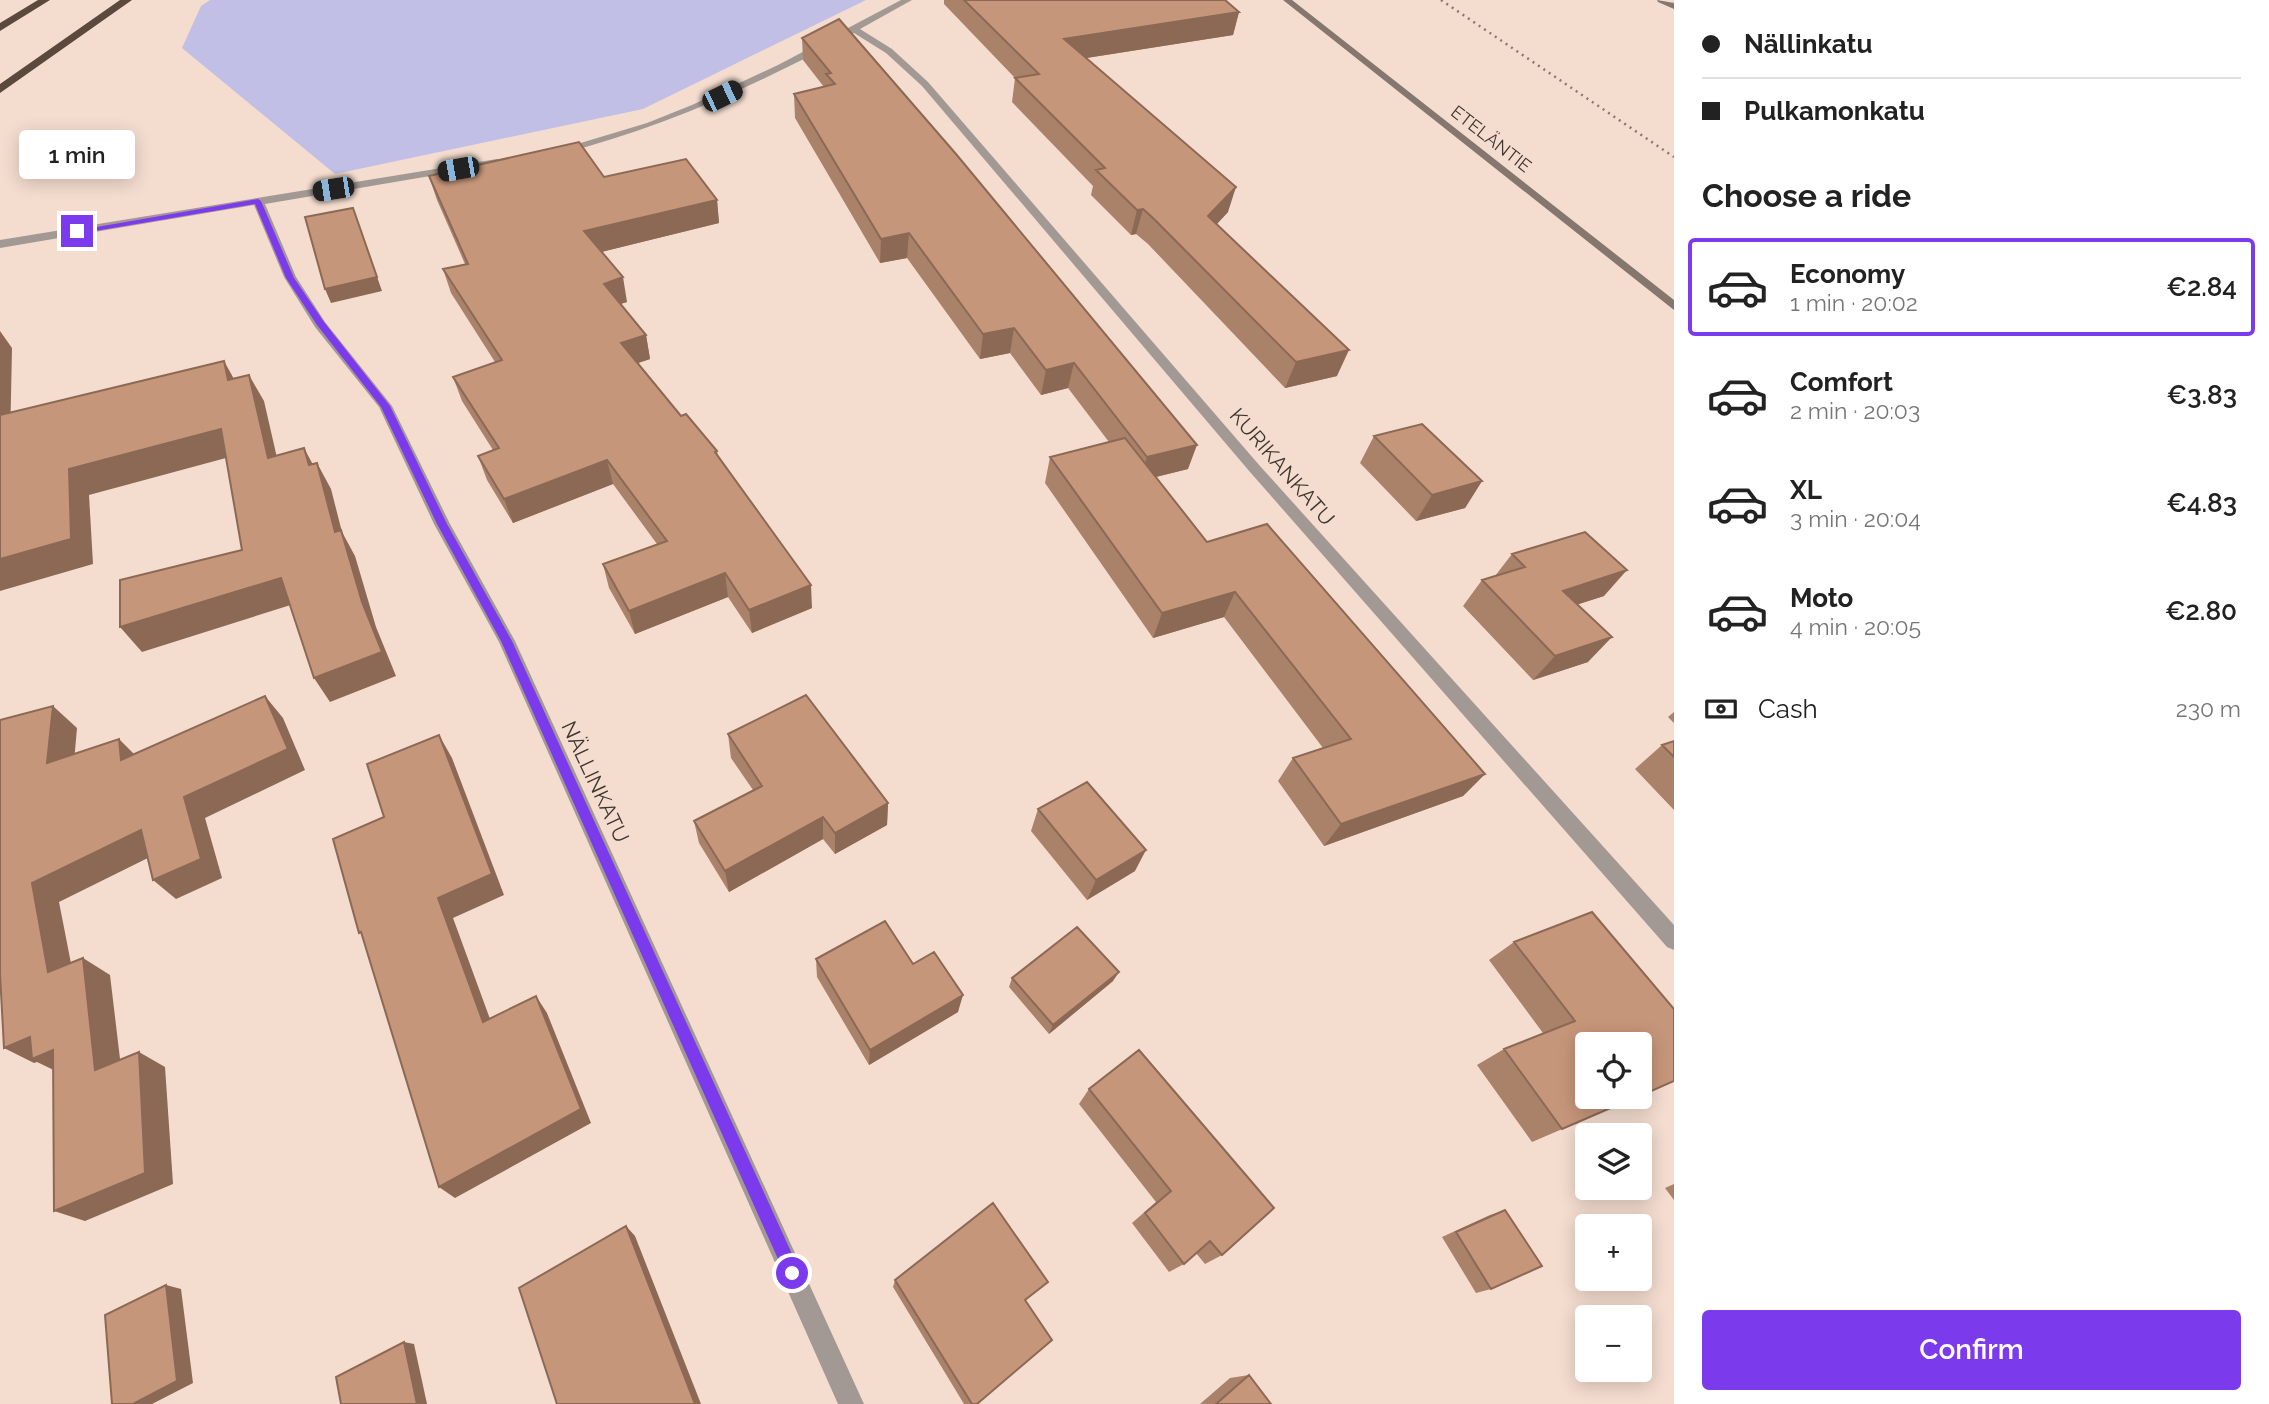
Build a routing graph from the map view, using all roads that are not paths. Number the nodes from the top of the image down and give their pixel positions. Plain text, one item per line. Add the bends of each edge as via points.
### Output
1 (45, 0) edge
2 (127, 0) edge
3 (908, 0) edge
4 (1287, 0) edge
5 (1661, 0) edge
6 (1674, 6) edge
7 (0, 28) edge
8 (854, 29) junction
9 (0, 89) edge
10 (544, 154) edge
11 (508, 161) edge
12 (258, 201) junction
13 (0, 244) edge
14 (1674, 306) edge
15 (1674, 940) edge
16 (851, 1404) edge

1 - 7 highway
2 - 9 highway
3 - 8 street
4 - 14 main road, ETELÄNTIE
5 - 6 main road
8 - 10 street via 669,120
8 - 15 street, KURIKANKATU via 890,51 925,84 1255,469
11 - 12 street
12 - 13 street
12 - 16 street, NÄLLINKATU via 290,278 385,406 442,524 507,641

